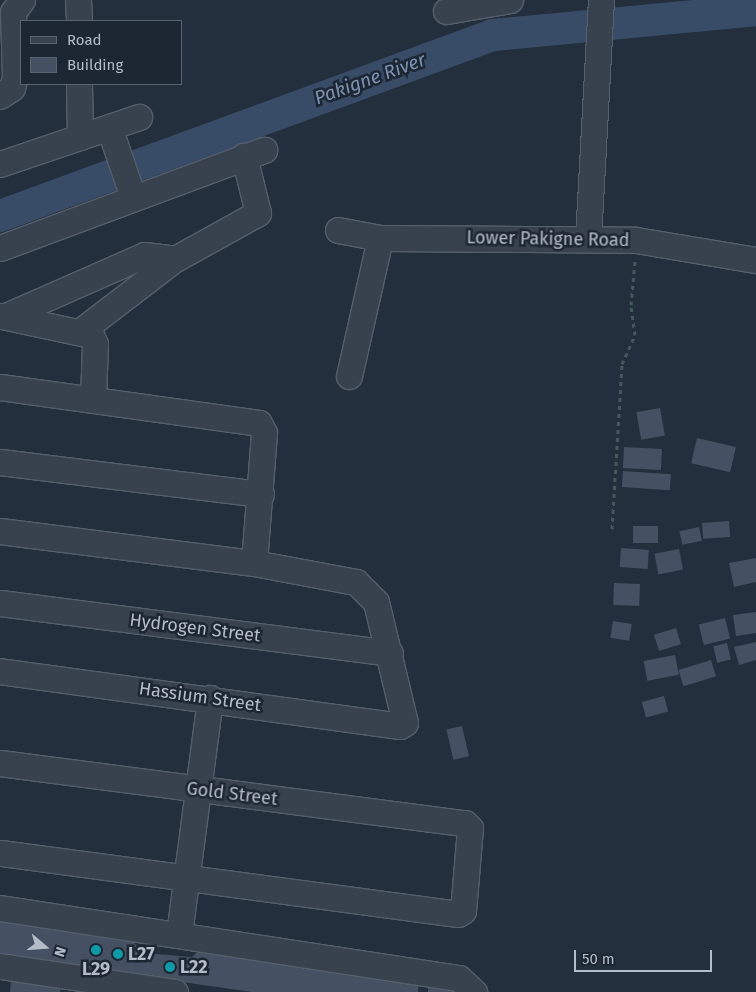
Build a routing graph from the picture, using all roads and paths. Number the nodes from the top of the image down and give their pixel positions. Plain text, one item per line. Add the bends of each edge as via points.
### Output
1 (22, 0) edge
2 (78, 0) edge
3 (510, 0) edge
4 (601, 0) edge
5 (446, 11) dead end
6 (78, 20) edge
7 (79, 85) edge
8 (0, 96) edge
9 (139, 117) dead end
10 (110, 127) junction
11 (80, 137) junction
12 (0, 164) edge
13 (131, 191) junction
14 (338, 230) dead end
15 (380, 238) junction
16 (588, 239) junction
17 (636, 240) junction
18 (0, 248) edge
19 (175, 259) junction
20 (756, 260) edge
21 (3, 316) edge
22 (82, 330) junction
23 (349, 376) dead end
24 (0, 387) edge
25 (93, 398) junction
26 (0, 462) edge
27 (261, 494) junction
28 (612, 529) dead end
29 (0, 531) edge
30 (254, 563) junction
31 (0, 603) edge
32 (390, 653) junction
33 (0, 671) edge
34 (210, 698) junction
35 (0, 763) edge
36 (198, 790) junction
37 (0, 852) edge
38 (187, 877) junction
39 (0, 908) edge
40 (179, 934) junction
41 (1, 972) edge
42 (68, 984) edge
43 (134, 989) edge
44 (175, 992) edge
45 (474, 992) edge

1 - 8 street via 13,12 15,77 12,88
2 - 6 street
3 - 5 street
4 - 16 street
7 - 11 street
9 - 10 street
10 - 11 street
10 - 13 street
11 - 12 street
13 - 18 street
13 - 19 street via 254,153 260,210
14 - 15 street, Lower Pakigne Road
15 - 16 street, Lower Pakigne Road
15 - 23 street
16 - 17 street, Lower Pakigne Road
17 - 20 street, Lower Pakigne Road
17 - 28 path via 631,305 635,335 622,364
19 - 21 street via 144,255
19 - 22 street
21 - 22 street
22 - 25 street via 95,344
24 - 25 street
25 - 27 street via 255,421 264,433
26 - 27 street
27 - 30 street
29 - 30 street
30 - 32 street via 356,582 376,602
31 - 32 street, Hydrogen Street
32 - 34 street, Hassium Street via 406,719 400,726
33 - 34 street, Hassium Street
34 - 36 street
35 - 36 street, Gold Street
36 - 38 street
36 - 38 street, Gold Street via 465,824 470,828 463,907 458,914
37 - 38 street
38 - 40 street
39 - 40 street
40 - 45 street via 459,978
41 - 42 street
42 - 43 street
43 - 44 street

